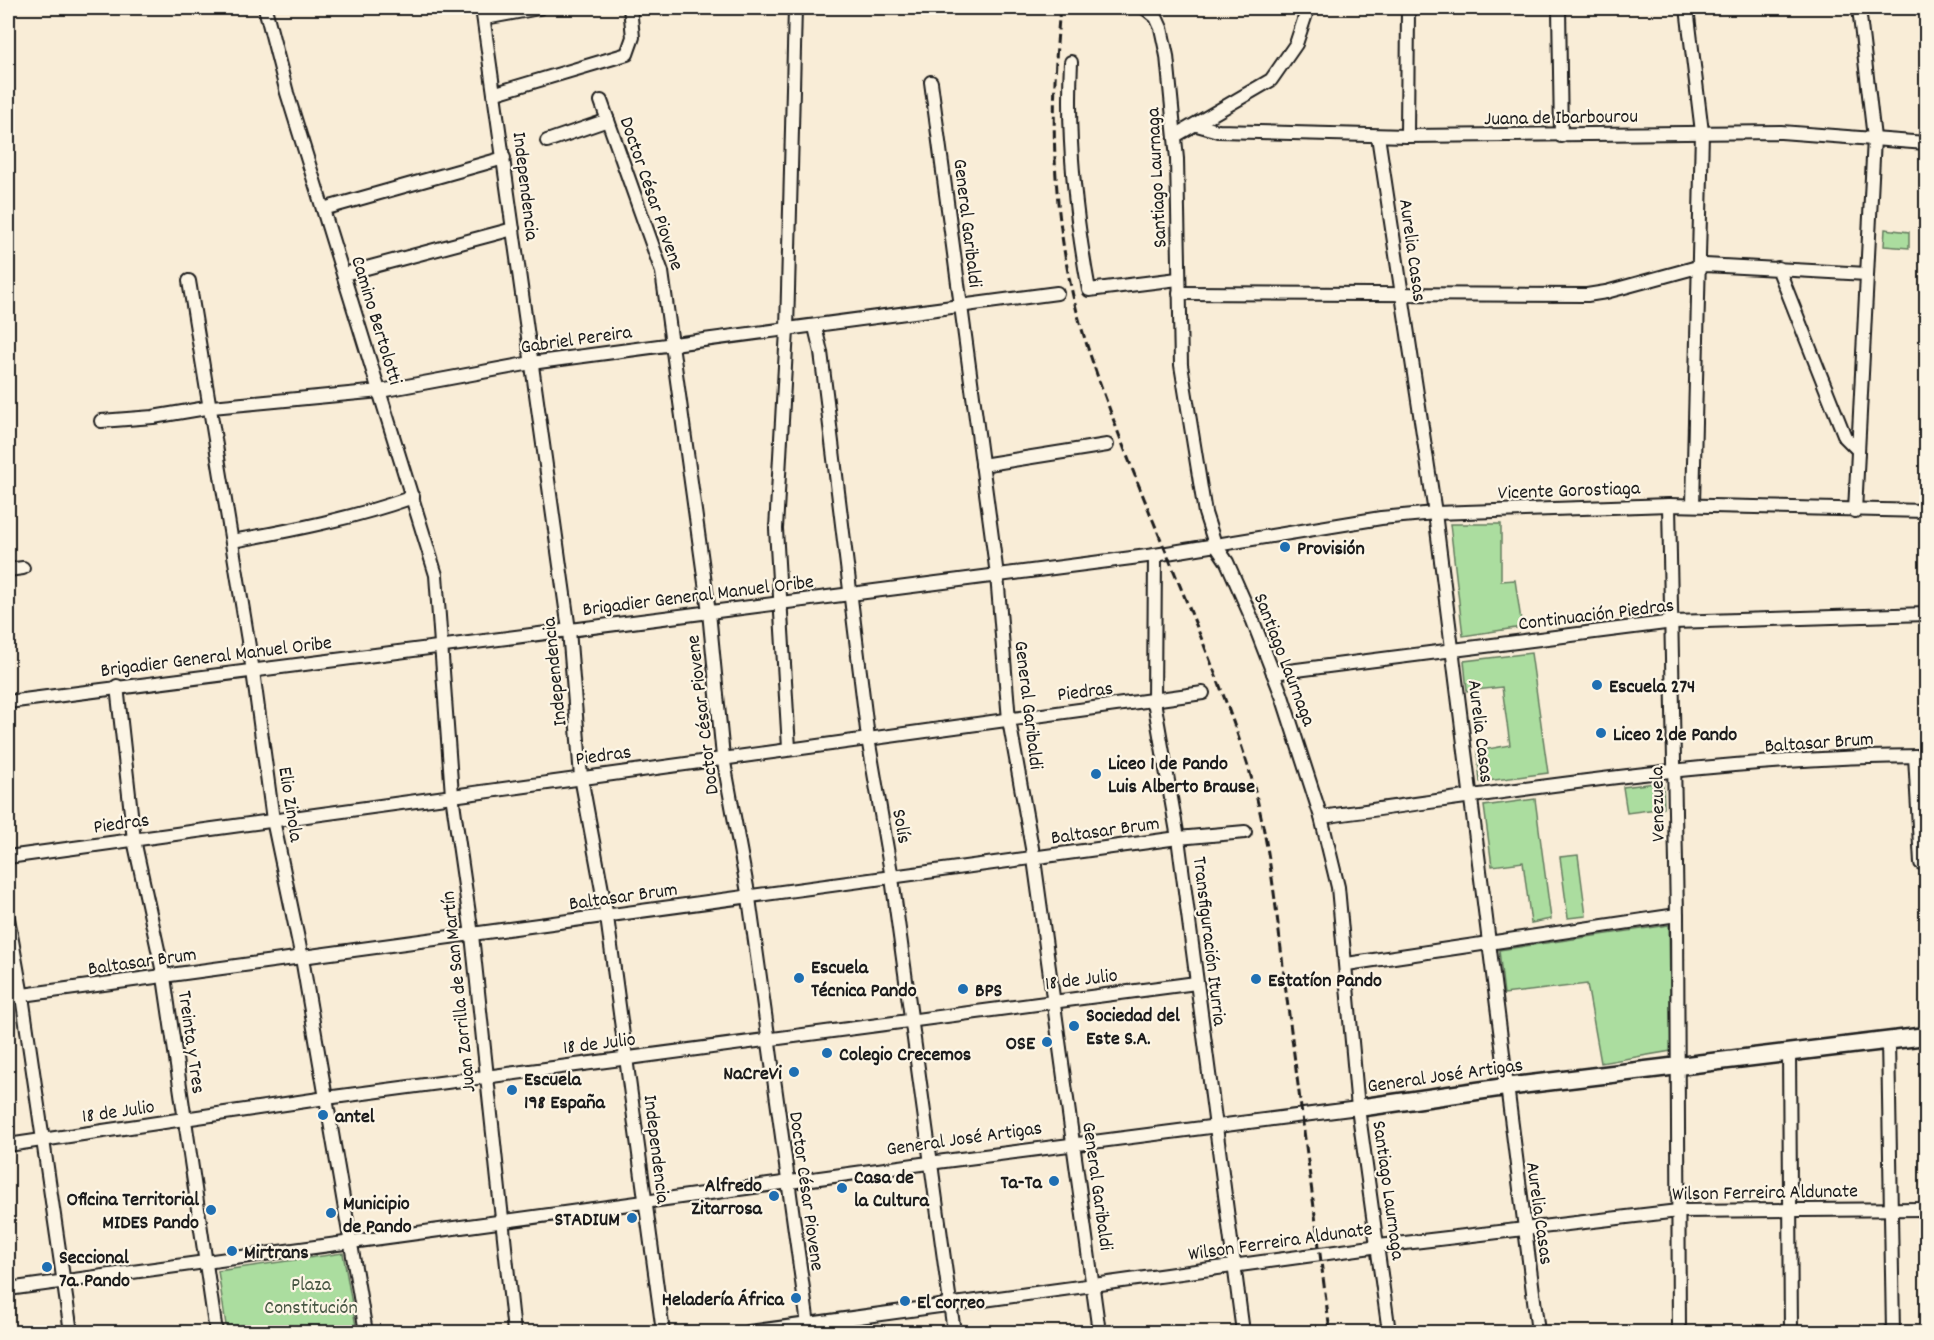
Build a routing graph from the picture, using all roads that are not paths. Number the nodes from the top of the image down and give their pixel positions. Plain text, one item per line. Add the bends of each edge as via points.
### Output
1 (265, 8) edge
2 (539, 8) edge
3 (630, 8) edge
4 (795, 8) edge
5 (1144, 8) edge
6 (1308, 8) edge
7 (1408, 8) edge
8 (1559, 8) edge
9 (1687, 8) edge
10 (1859, 8) edge
11 (484, 13) edge
12 (1071, 62) dead end
13 (931, 82) dead end
14 (496, 93) junction
15 (601, 101) dead end
16 (608, 120) junction
17 (1197, 125) junction
18 (1702, 132) junction
19 (1175, 135) junction
20 (1378, 136) junction
21 (1407, 136) junction
22 (1561, 136) junction
23 (1874, 138) junction
24 (547, 141) dead end
25 (1926, 142) edge
26 (504, 158) junction
27 (322, 209) junction
28 (513, 230) junction
29 (1697, 266) junction
30 (1778, 268) junction
31 (344, 274) junction
32 (1867, 274) junction
33 (1178, 279) junction
34 (189, 281) dead end
35 (1057, 293) dead end
36 (1179, 293) junction
37 (1400, 293) junction
38 (961, 307) junction
39 (815, 327) junction
40 (787, 330) junction
41 (673, 345) junction
42 (531, 363) junction
43 (380, 391) junction
44 (212, 408) junction
45 (101, 421) dead end
46 (1107, 445) dead end
47 (1857, 449) junction
48 (982, 465) junction
49 (413, 497) junction
50 (1669, 505) junction
51 (1693, 505) junction
52 (1855, 511) junction
53 (1926, 511) edge
54 (1435, 513) junction
55 (232, 540) junction
56 (1215, 544) junction
57 (1155, 555) junction
58 (22, 568) dead end
59 (8, 570) edge
60 (997, 575) junction
61 (852, 594) junction
62 (781, 603) junction
63 (709, 612) junction
64 (1926, 614) edge
65 (1673, 622) junction
66 (569, 630) junction
67 (443, 646) junction
68 (1452, 651) junction
69 (253, 671) junction
70 (1273, 673) junction
71 (117, 686) junction
72 (1203, 693) dead end
73 (1154, 701) junction
74 (8, 702) edge
75 (1009, 720) junction
76 (868, 738) junction
77 (789, 748) junction
78 (1921, 756) edge
79 (723, 757) junction
80 (1675, 771) junction
81 (581, 777) junction
82 (452, 795) junction
83 (1470, 797) junction
84 (1321, 817) junction
85 (1922, 818) edge
86 (273, 820) junction
87 (1245, 832) dead end
88 (1178, 838) junction
89 (134, 840) junction
90 (8, 857) edge
91 (1034, 859) junction
92 (1921, 862) dead end
93 (892, 878) junction
94 (749, 898) junction
95 (1677, 915) junction
96 (607, 917) junction
97 (8, 918) edge
98 (472, 935) junction
99 (1488, 943) junction
100 (302, 958) junction
101 (1347, 964) junction
102 (164, 977) junction
103 (1196, 983) junction
104 (22, 996) junction
105 (8, 997) edge
106 (1053, 1002) junction
107 (910, 1021) junction
108 (1926, 1036) edge
109 (1888, 1039) junction
110 (767, 1041) junction
111 (1789, 1051) junction
112 (626, 1058) junction
113 (1677, 1066) junction
114 (485, 1077) junction
115 (1505, 1086) junction
116 (326, 1098) junction
117 (1358, 1108) junction
118 (185, 1120) junction
119 (1215, 1126) junction
120 (41, 1140) junction
121 (1073, 1144) junction
122 (8, 1145) edge
123 (929, 1162) junction
124 (787, 1183) junction
125 (645, 1202) junction
126 (1790, 1209) junction
127 (1891, 1209) junction
128 (1926, 1209) edge
129 (1678, 1211) junction
130 (501, 1222) junction
131 (1523, 1231) junction
132 (349, 1243) junction
133 (1378, 1246) junction
134 (205, 1262) junction
135 (1234, 1267) junction
136 (63, 1282) junction
137 (1092, 1285) junction
138 (8, 1289) edge
139 (950, 1305) junction
140 (808, 1328) edge
141 (70, 1332) edge
142 (216, 1332) edge
143 (366, 1332) edge
144 (514, 1332) edge
145 (663, 1332) edge
146 (749, 1332) edge
147 (954, 1332) edge
148 (1098, 1332) edge
149 (1243, 1332) edge
150 (1389, 1332) edge
151 (1538, 1332) edge
152 (1679, 1332) edge
153 (1791, 1332) edge
154 (1893, 1332) edge

1 - 27 street, Camino Bertolotti
2 - 11 street
3 - 14 street via 633,37 627,54
4 - 40 street
5 - 19 street, Santiago Laurnaga via 1156,17 1161,28
6 - 17 street via 1296,44 1270,80
7 - 21 street
8 - 22 street
9 - 18 street
10 - 23 street
11 - 14 street, Independencia
12 - 33 street via 1074,190 1089,290
13 - 38 street, General Garibaldi
14 - 26 street, Independencia
15 - 16 street, Doctor César Piovene
16 - 24 street
16 - 41 street, Doctor César Piovene via 659,260
17 - 19 street
17 - 20 street, Juana de Ibarbourou via 1218,131
18 - 22 street, Juana de Ibarbourou
18 - 23 street, Juana de Ibarbourou
18 - 29 street
19 - 33 street, Santiago Laurnaga
20 - 21 street, Juana de Ibarbourou
20 - 37 street, Aurelia Casas
21 - 22 street, Juana de Ibarbourou
23 - 25 street, Juana de Ibarbourou
23 - 32 street
26 - 27 street
26 - 28 street, Independencia
27 - 31 street, Camino Bertolotti
28 - 31 street
28 - 42 street, Independencia
29 - 30 street
29 - 37 street via 1587,295
29 - 51 street
30 - 32 street
30 - 47 street via 1845,437
31 - 43 street, Camino Bertolotti
32 - 47 street
33 - 36 street, Santiago Laurnaga
34 - 44 street, Elio Zinola
35 - 38 street, Gabriel Pereira
36 - 37 street
36 - 56 street, Santiago Laurnaga via 1180,365 1205,513
37 - 54 street, Aurelia Casas
38 - 39 street, Gabriel Pereira
38 - 48 street, General Garibaldi
39 - 40 street, Gabriel Pereira
39 - 61 street, Solís
40 - 41 street, Gabriel Pereira
40 - 62 street via 776,529
41 - 42 street, Gabriel Pereira
41 - 63 street, Doctor César Piovene
42 - 43 street, Gabriel Pereira
42 - 66 street, Independencia
43 - 44 street, Gabriel Pereira
43 - 49 street, Camino Bertolotti
44 - 45 street, Gabriel Pereira
44 - 55 street, Elio Zinola
46 - 48 street
47 - 52 street
48 - 60 street, General Garibaldi
49 - 55 street via 316,526
49 - 67 street, Camino Bertolotti via 436,574
50 - 51 street, Vicente Gorostiaga
50 - 54 street, Vicente Gorostiaga
50 - 65 street, Venezuela
51 - 52 street, Vicente Gorostiaga
52 - 53 street, Vicente Gorostiaga
54 - 56 street, Vicente Gorostiaga
54 - 68 street, Aurelia Casas
55 - 69 street, Elio Zinola
56 - 57 street, Brigadier General Manuel Oribe
56 - 70 street, Santiago Laurnaga via 1227,562
57 - 60 street, Brigadier General Manuel Oribe
57 - 73 street, Transfiguración Iturria
58 - 59 street
60 - 61 street, Brigadier General Manuel Oribe
60 - 75 street, General Garibaldi
61 - 62 street, Brigadier General Manuel Oribe
61 - 76 street, Solís
62 - 63 street, Brigadier General Manuel Oribe
62 - 77 street
63 - 66 street, Brigadier General Manuel Oribe
63 - 79 street, Doctor César Piovene
64 - 65 street, Continuación Piedras
65 - 68 street, Continuación Piedras
65 - 80 street, Venezuela
66 - 67 street, Brigadier General Manuel Oribe
66 - 81 street, Independencia
67 - 69 street, Brigadier General Manuel Oribe
67 - 82 street, Juan Zorrilla de San Martín
68 - 70 street, Continuación Piedras
68 - 83 street, Aurelia Casas
69 - 71 street, Brigadier General Manuel Oribe
69 - 86 street, Elio Zinola
70 - 84 street, Santiago Laurnaga
71 - 74 street, Brigadier General Manuel Oribe
71 - 89 street, Treinta y Tres
72 - 73 street, Piedras
73 - 75 street, Piedras
73 - 88 street, Transfiguración Iturria
75 - 76 street, Piedras
75 - 91 street, General Garibaldi
76 - 77 street, Piedras
76 - 93 street, Solís
77 - 79 street, Piedras
78 - 80 street, Baltasar Brum
78 - 85 street
79 - 81 street, Piedras
79 - 94 street, Doctor César Piovene
80 - 83 street, Baltasar Brum
80 - 95 street, Venezuela
81 - 82 street, Piedras
81 - 96 street, Independencia
82 - 86 street, Piedras
82 - 98 street, Juan Zorrilla de San Martín
83 - 84 street, Baltasar Brum
83 - 99 street, Aurelia Casas
84 - 101 street, Santiago Laurnaga via 1338,887
85 - 92 street
86 - 89 street, Piedras
86 - 100 street, Elio Zinola
87 - 88 street, Baltasar Brum
88 - 91 street, Baltasar Brum
88 - 103 street, Transfiguración Iturria
89 - 90 street, Piedras
89 - 102 street, Treinta y Tres
91 - 93 street, Baltasar Brum
91 - 106 street, General Garibaldi
93 - 94 street, Baltasar Brum
93 - 107 street, Solís
94 - 96 street, Baltasar Brum
94 - 110 street, Doctor César Piovene
95 - 99 street
95 - 113 street, Venezuela
96 - 98 street, Baltasar Brum
96 - 112 street, Independencia
97 - 104 street
98 - 100 street, Baltasar Brum
98 - 114 street, Juan Zorrilla de San Martín
99 - 101 street
99 - 115 street, Aurelia Casas
100 - 102 street, Baltasar Brum
100 - 116 street, Elio Zinola
101 - 117 street, Santiago Laurnaga
102 - 104 street, Baltasar Brum
102 - 118 street, Treinta y Tres
103 - 106 street, 18 de Julio
103 - 119 street, Transfiguración Iturria
104 - 105 street, Baltasar Brum
104 - 120 street
106 - 107 street, 18 de Julio
106 - 121 street, General Garibaldi
107 - 110 street, 18 de Julio
107 - 123 street, Solís
108 - 109 street, General José Artigas
109 - 111 street, General José Artigas
109 - 127 street
110 - 112 street, 18 de Julio
110 - 124 street, Doctor César Piovene
111 - 113 street, General José Artigas
111 - 126 street
112 - 114 street, 18 de Julio
112 - 125 street, Independencia
113 - 115 street, General José Artigas
113 - 129 street, Venezuela
114 - 116 street, 18 de Julio
114 - 130 street, Juan Zorrilla de San Martín
115 - 117 street, General José Artigas
115 - 131 street, Aurelia Casas
116 - 118 street, 18 de Julio
116 - 132 street, Elio Zinola
117 - 119 street, General José Artigas
117 - 133 street, Santiago Laurnaga
118 - 120 street, 18 de Julio
118 - 134 street, Treinta y Tres
119 - 121 street, General José Artigas
119 - 135 street, Transfiguración Iturria
120 - 122 street, 18 de Julio
120 - 136 street
121 - 123 street, General José Artigas
121 - 137 street, General Garibaldi
123 - 124 street, General José Artigas
123 - 139 street, Solís
124 - 125 street, General José Artigas
124 - 140 street, Doctor César Piovene
125 - 130 street, General José Artigas
125 - 145 street, Independencia
126 - 127 street, Wilson Ferreira Aldunate
126 - 129 street, Wilson Ferreira Aldunate
126 - 153 street
127 - 128 street, Wilson Ferreira Aldunate
127 - 154 street
129 - 131 street, Wilson Ferreira Aldunate
129 - 152 street, Venezuela
130 - 132 street, General José Artigas
130 - 144 street, Juan Zorrilla de San Martín
131 - 133 street, Wilson Ferreira Aldunate
131 - 151 street, Aurelia Casas
132 - 134 street, General José Artigas
132 - 143 street, Elio Zinola
133 - 135 street, Wilson Ferreira Aldunate
133 - 150 street, Santiago Laurnaga
134 - 136 street, General José Artigas
134 - 142 street, Treinta y Tres
135 - 137 street, Wilson Ferreira Aldunate
135 - 149 street, Transfiguración Iturria
136 - 138 street, General José Artigas
136 - 141 street
137 - 139 street, Wilson Ferreira Aldunate
137 - 148 street, General Garibaldi
139 - 140 street, Wilson Ferreira Aldunate
139 - 147 street, Solís
140 - 146 street, Wilson Ferreira Aldunate

